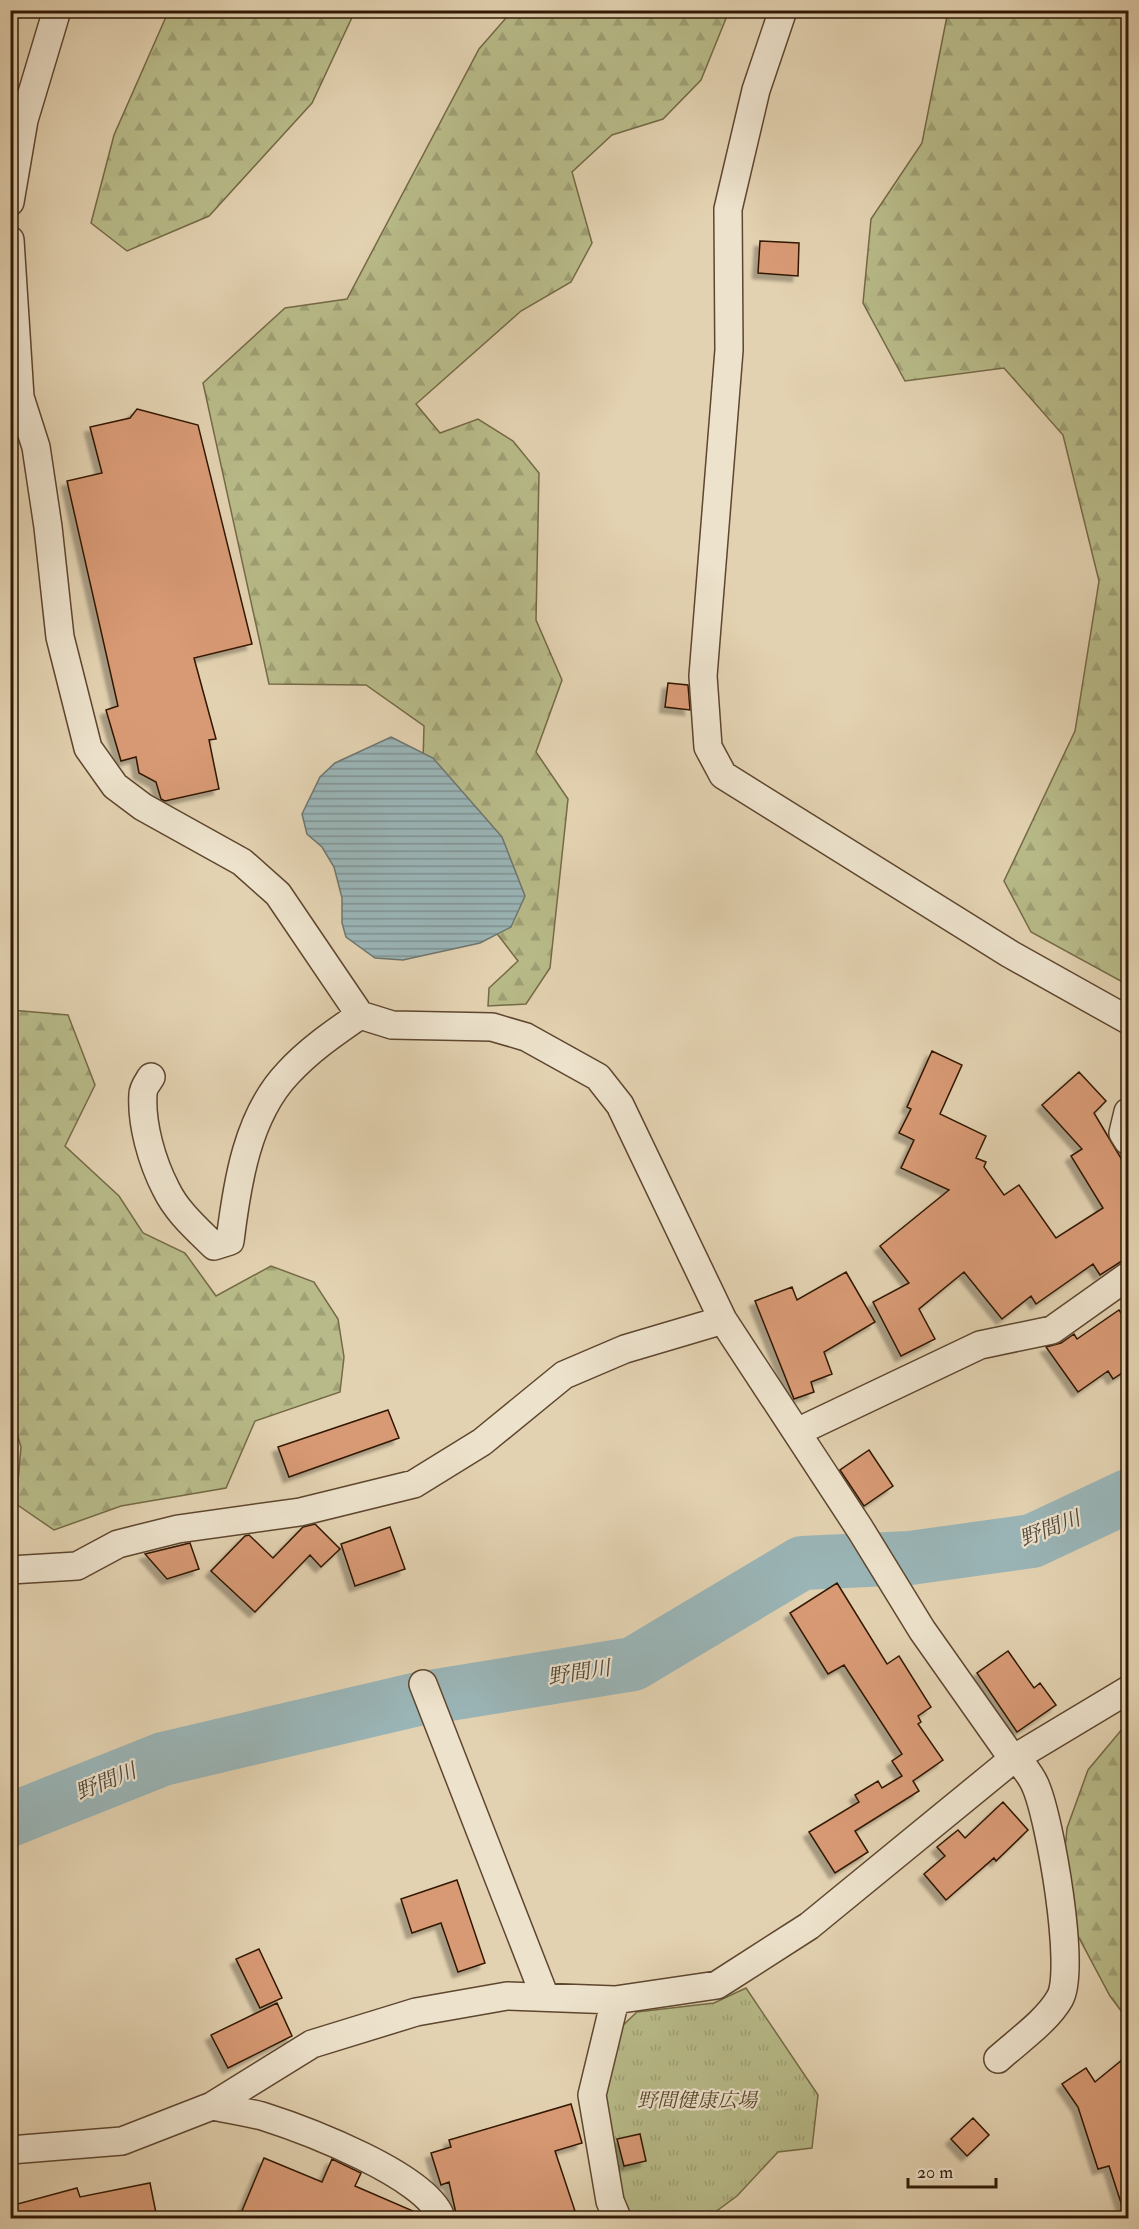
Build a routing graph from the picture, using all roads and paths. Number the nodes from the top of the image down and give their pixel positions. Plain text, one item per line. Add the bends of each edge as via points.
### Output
1 (57, 10) edge
2 (783, 10) edge
3 (10, 202) edge
4 (10, 240) edge
5 (360, 1015) junction
6 (1128, 1020) edge
7 (151, 1077) dead end
8 (1128, 1112) edge
9 (1128, 1141) edge
10 (1128, 1276) edge
11 (723, 1320) junction
12 (797, 1432) junction
13 (10, 1570) edge
14 (423, 1684) dead end
15 (1128, 1690) edge
16 (1014, 1758) junction
17 (545, 1997) junction
18 (615, 2000) junction
19 (998, 2059) dead end
20 (212, 2106) junction
21 (10, 2150) edge
22 (441, 2218) edge
23 (617, 2218) edge

1 - 3 street via 24,120
2 - 6 street via 756,90 728,209 729,350 703,676 708,747 723,775 1010,954
4 - 5 street via 20,397 36,447 60,636 88,748 115,786 142,807 242,862 278,894
5 - 7 street via 322,1041 286,1074 261,1112 244,1162 230,1240 214,1246 186,1218 166,1190 154,1159 145,1124 143,1091
5 - 11 street via 392,1025 492,1028 526,1037 598,1077 620,1105
8 - 9 street via 1124,1133
10 - 12 street via 1052,1330 980,1346
11 - 12 street
11 - 13 street via 625,1349 564,1375 482,1442 414,1484 300,1512 178,1529 118,1545 77,1566
12 - 16 street via 922,1630
14 - 17 street
15 - 16 street
16 - 18 street via 809,1926 717,1985
16 - 19 street via 1035,1784 1044,1809 1066,1942 1066,1979 1060,1998
17 - 18 street
17 - 20 street via 507,1996 416,2012 312,2044
18 - 23 street via 592,2095 610,2201
20 - 21 street via 122,2141
20 - 22 street via 261,2116 386,2168 423,2194

